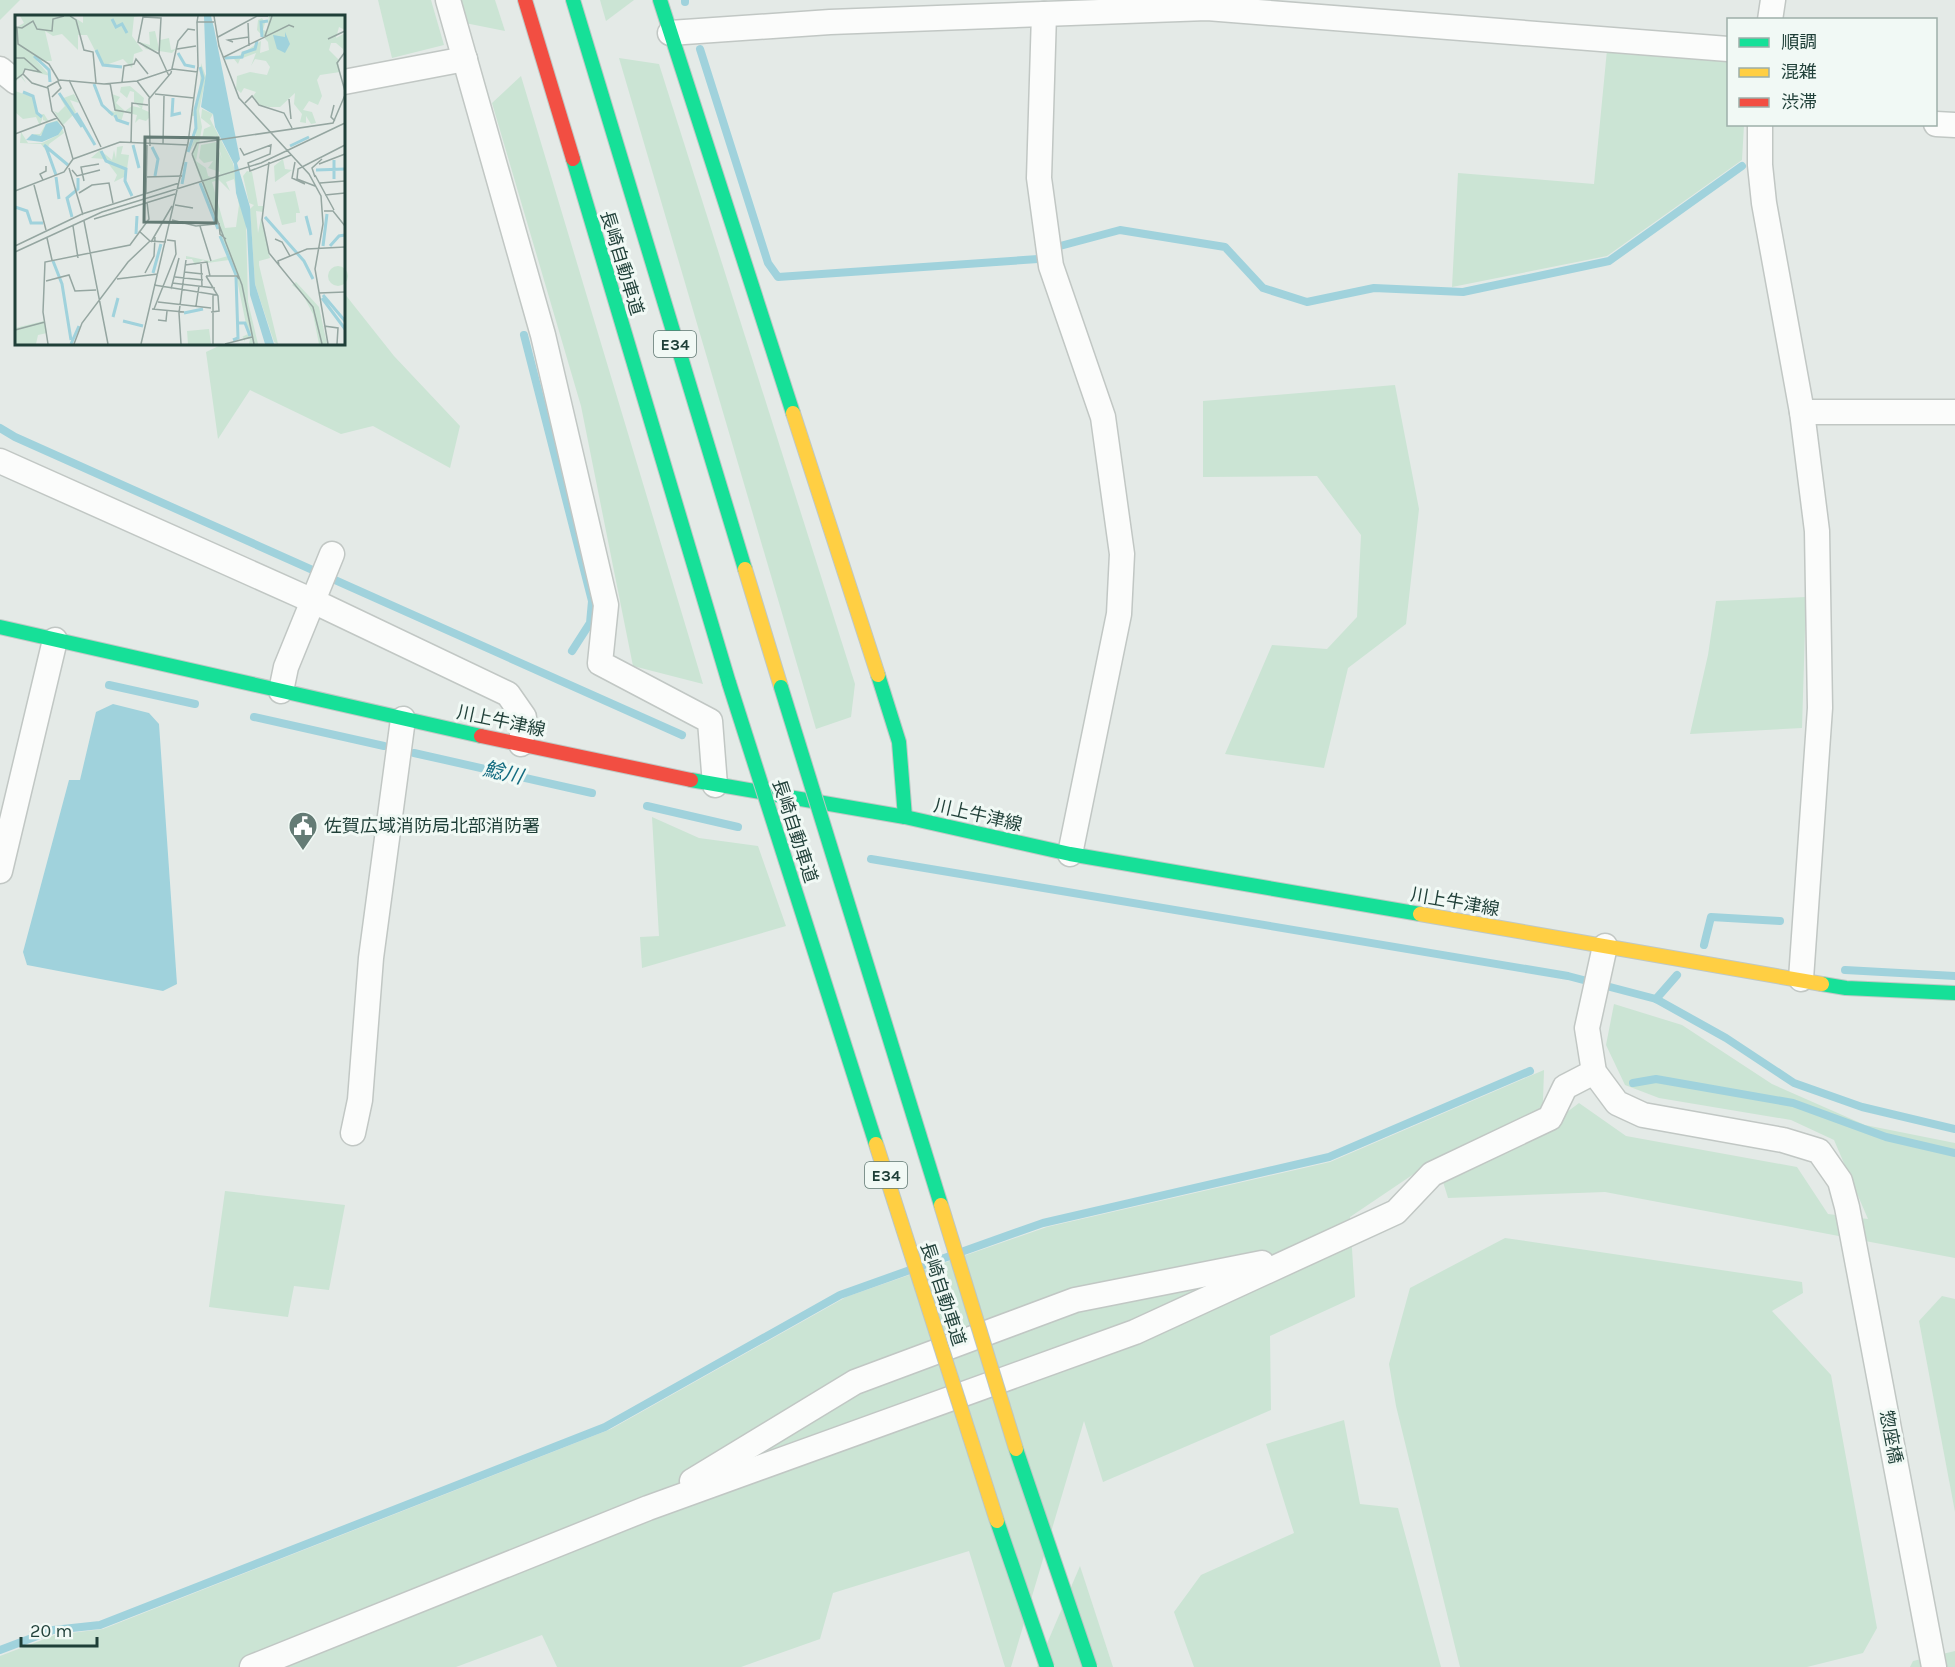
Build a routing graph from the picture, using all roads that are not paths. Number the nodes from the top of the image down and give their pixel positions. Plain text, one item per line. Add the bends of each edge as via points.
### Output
1 (448, 0) edge
2 (525, 0) edge
3 (573, 0) edge
4 (660, 0) edge
5 (1773, 0) edge
6 (1044, 14) junction
7 (1770, 18) edge
8 (670, 33) junction
9 (1727, 49) edge
10 (465, 59) junction
11 (0, 69) edge
12 (15, 81) edge
13 (345, 82) edge
14 (1937, 124) edge
15 (1955, 125) edge
16 (1760, 126) edge
17 (1802, 412) junction
18 (1955, 412) edge
19 (0, 461) edge
20 (332, 554) dead end
21 (314, 601) junction
22 (0, 627) edge
23 (55, 640) junction
24 (281, 691) junction
25 (403, 718) junction
26 (520, 744) junction
27 (715, 785) junction
28 (905, 817) junction
29 (1070, 854) junction
30 (0, 871) edge
31 (1603, 954) junction
32 (1801, 979) junction
33 (1955, 993) edge
34 (1594, 1072) junction
35 (353, 1133) dead end
36 (1300, 1256) junction
37 (648, 1508) junction
38 (252, 1667) edge
39 (1047, 1667) edge
40 (1090, 1667) edge
41 (1934, 1667) edge

1 - 10 street
2 - 39 main road, 長崎自動車道 / E34, bridge via 729,683 998,1526
3 - 40 main road, 長崎自動車道 / E34, bridge via 1027,1486
4 - 8 main road
5 - 7 street
6 - 8 street
6 - 9 street via 1207,8
6 - 29 street via 1039,178 1051,266 1103,417 1122,554 1119,615
8 - 28 main road via 899,742
10 - 13 street
10 - 27 street via 543,335 606,605 600,663 710,721
11 - 12 street
14 - 15 street
16 - 17 street via 1764,203
17 - 18 street
17 - 32 street via 1817,531 1820,708
19 - 21 street
20 - 21 street
21 - 24 street via 286,667
21 - 26 street via 508,694 524,717
22 - 23 main road, 川上牛津線
23 - 24 main road, 川上牛津線
23 - 30 street
24 - 25 main road, 川上牛津線
25 - 26 main road, 川上牛津線
25 - 35 street via 371,958 360,1100
26 - 27 main road, 川上牛津線
27 - 28 main road, 川上牛津線
28 - 29 main road, 川上牛津線
29 - 31 main road, 川上牛津線
31 - 32 main road, 川上牛津線
31 - 34 street via 1587,1028
32 - 33 main road, 川上牛津線 via 1846,988
34 - 36 street via 1565,1088 1550,1118 1432,1174 1396,1212
34 - 41 street, 惣座橋 via 1617,1103 1643,1115 1784,1140 1820,1151 1840,1181
36 - 37 street via 1135,1332
36 - 37 street via 1075,1300 855,1382
37 - 38 street

